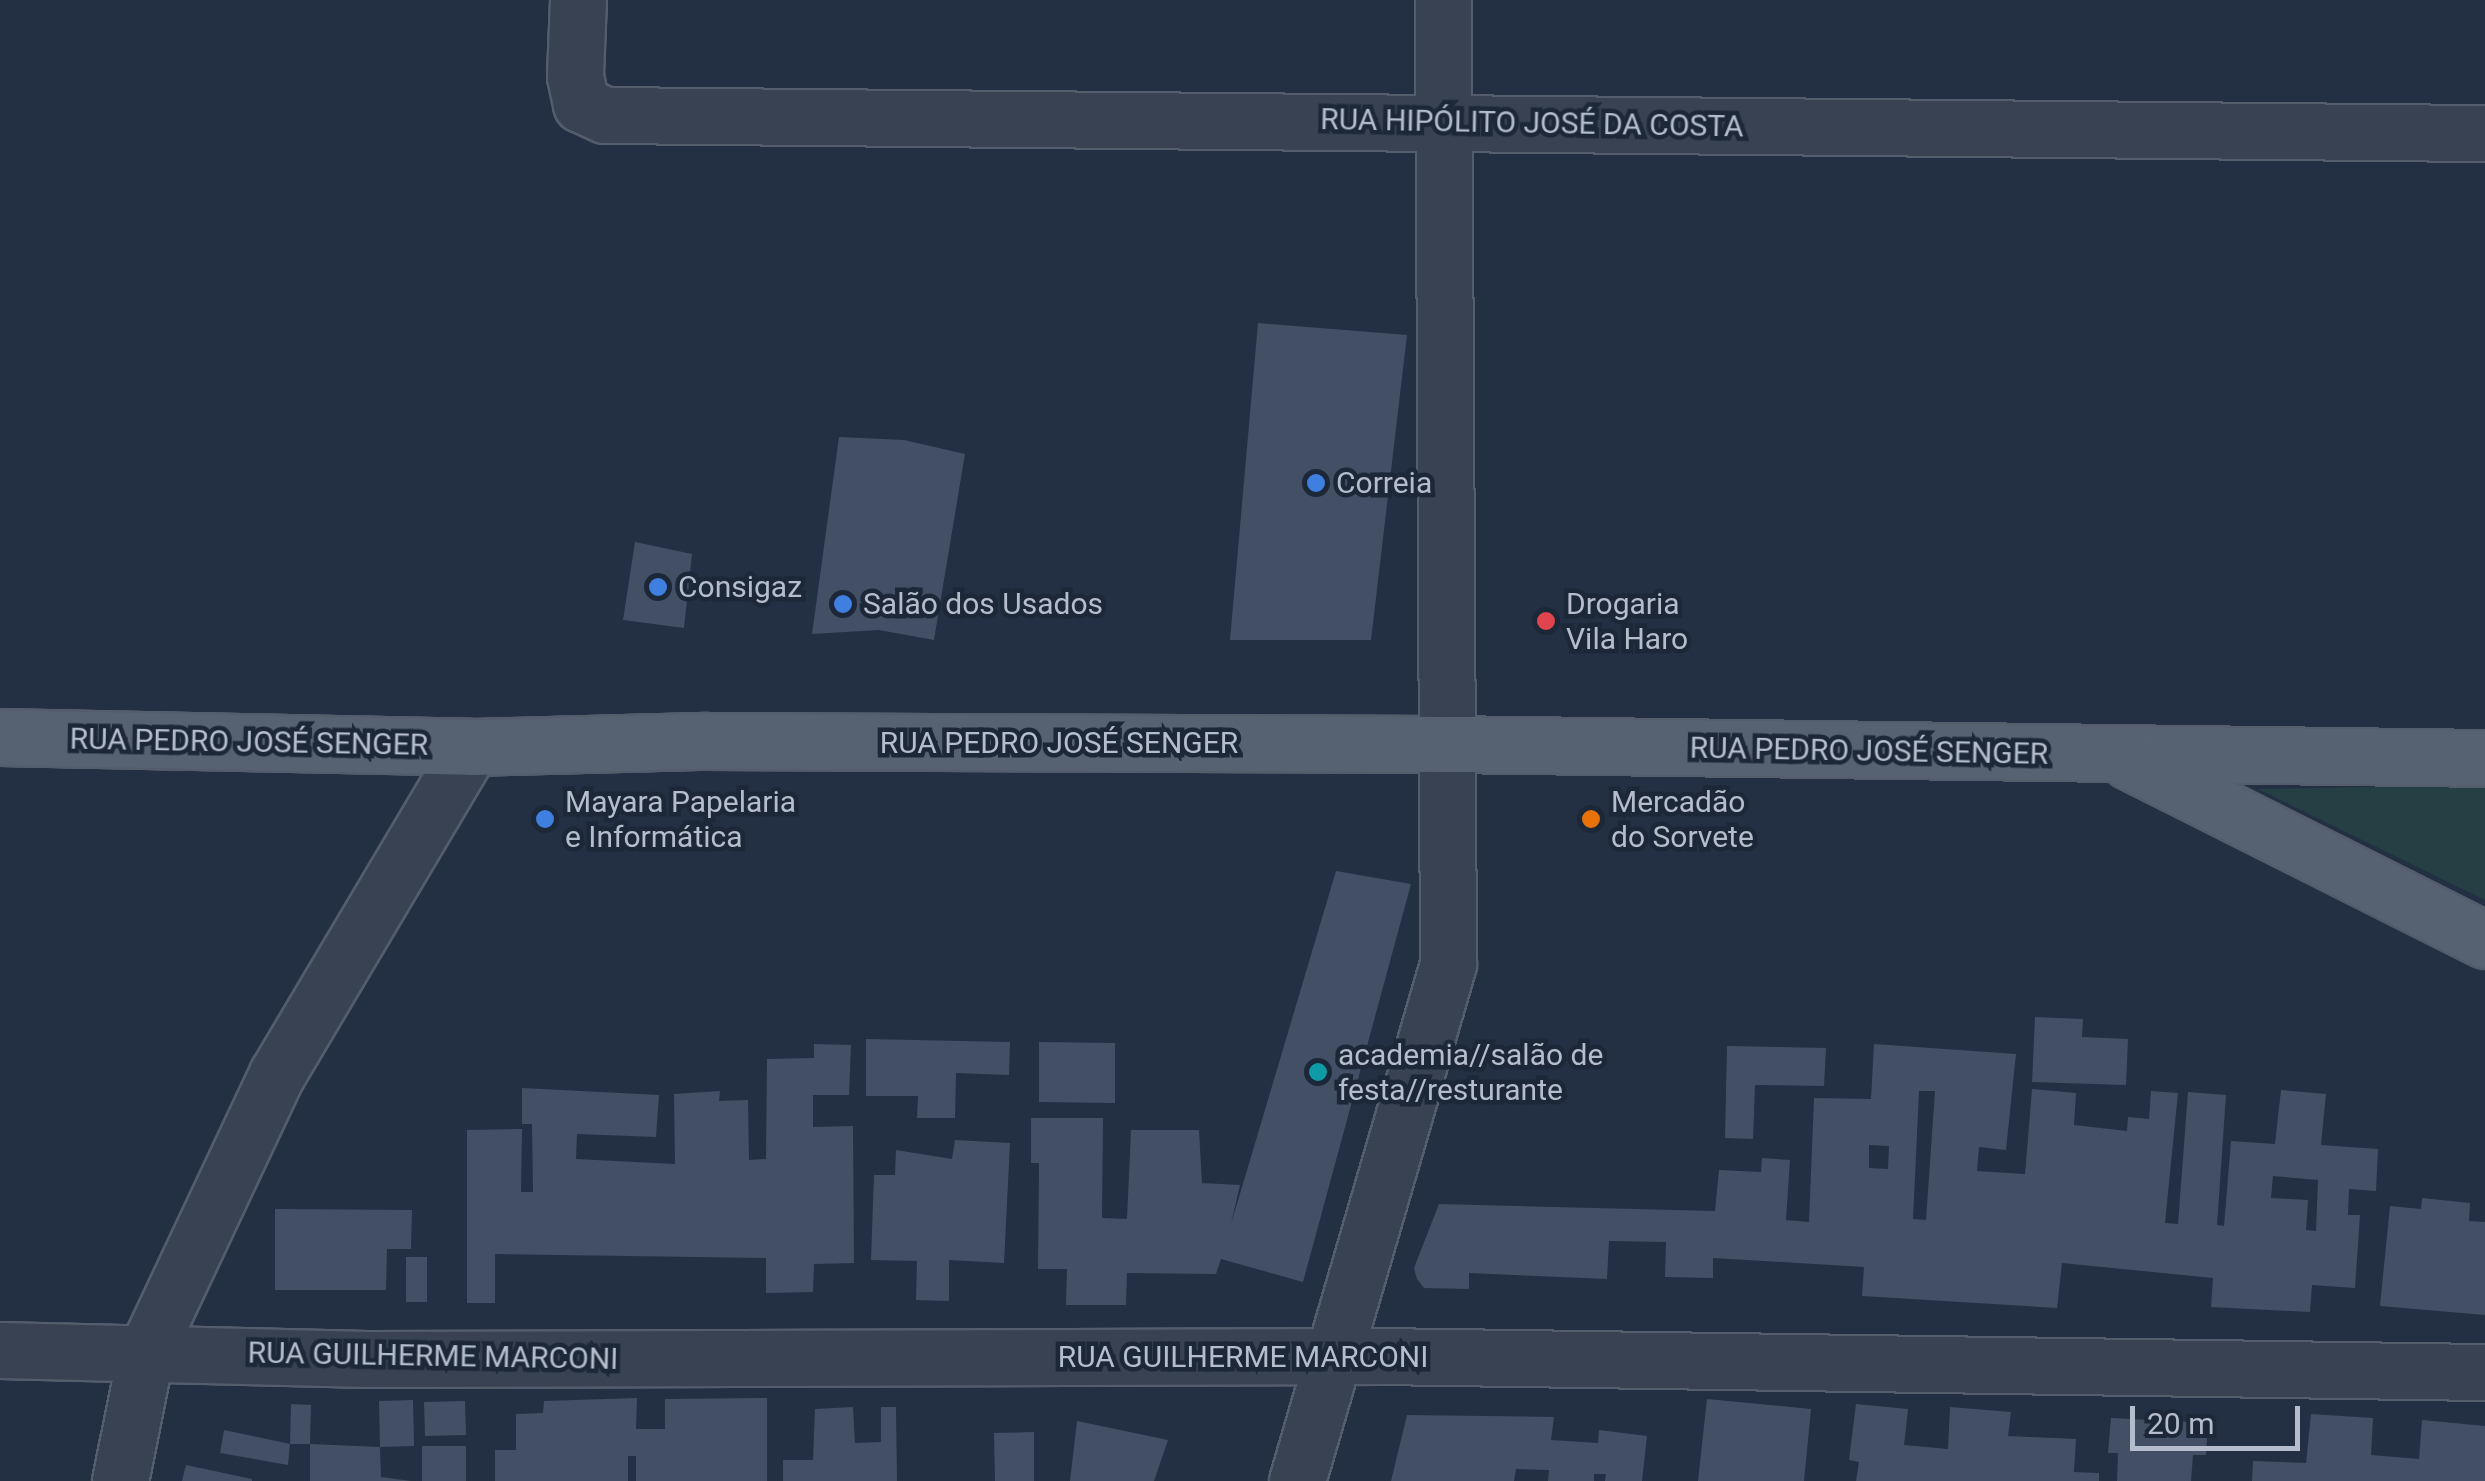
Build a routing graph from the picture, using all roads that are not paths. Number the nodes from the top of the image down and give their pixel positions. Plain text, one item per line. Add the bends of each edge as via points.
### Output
1 (578, 0) edge
2 (1443, 0) edge
3 (1442, 121) junction
4 (2485, 133) edge
5 (0, 737) edge
6 (1446, 744) junction
7 (471, 746) junction
8 (2118, 756) junction
9 (2485, 758) edge
10 (2485, 940) edge
11 (0, 1350) edge
12 (146, 1352) junction
13 (1337, 1356) junction
14 (2485, 1372) edge
15 (120, 1481) edge
16 (1298, 1481) edge

1 - 3 street, RUA HIPÓLITO JOSÉ DA COSTA via 575,76 581,104 604,115
2 - 3 street
3 - 4 street, RUA HIPÓLITO JOSÉ DA COSTA
3 - 6 street
5 - 7 main road, RUA PEDRO JOSÉ SENGER
6 - 7 main road, RUA PEDRO JOSÉ SENGER
6 - 8 main road, RUA PEDRO JOSÉ SENGER
6 - 13 street via 1448,964
7 - 12 street via 277,1074
8 - 9 main road, RUA PEDRO JOSÉ SENGER
8 - 10 main road, RUA PEDRO JOSÉ SENGER
11 - 12 street, RUA GUILHERME MARCONI
12 - 13 street, RUA GUILHERME MARCONI via 367,1358
12 - 15 street
13 - 14 street, RUA GUILHERME MARCONI
13 - 16 street

